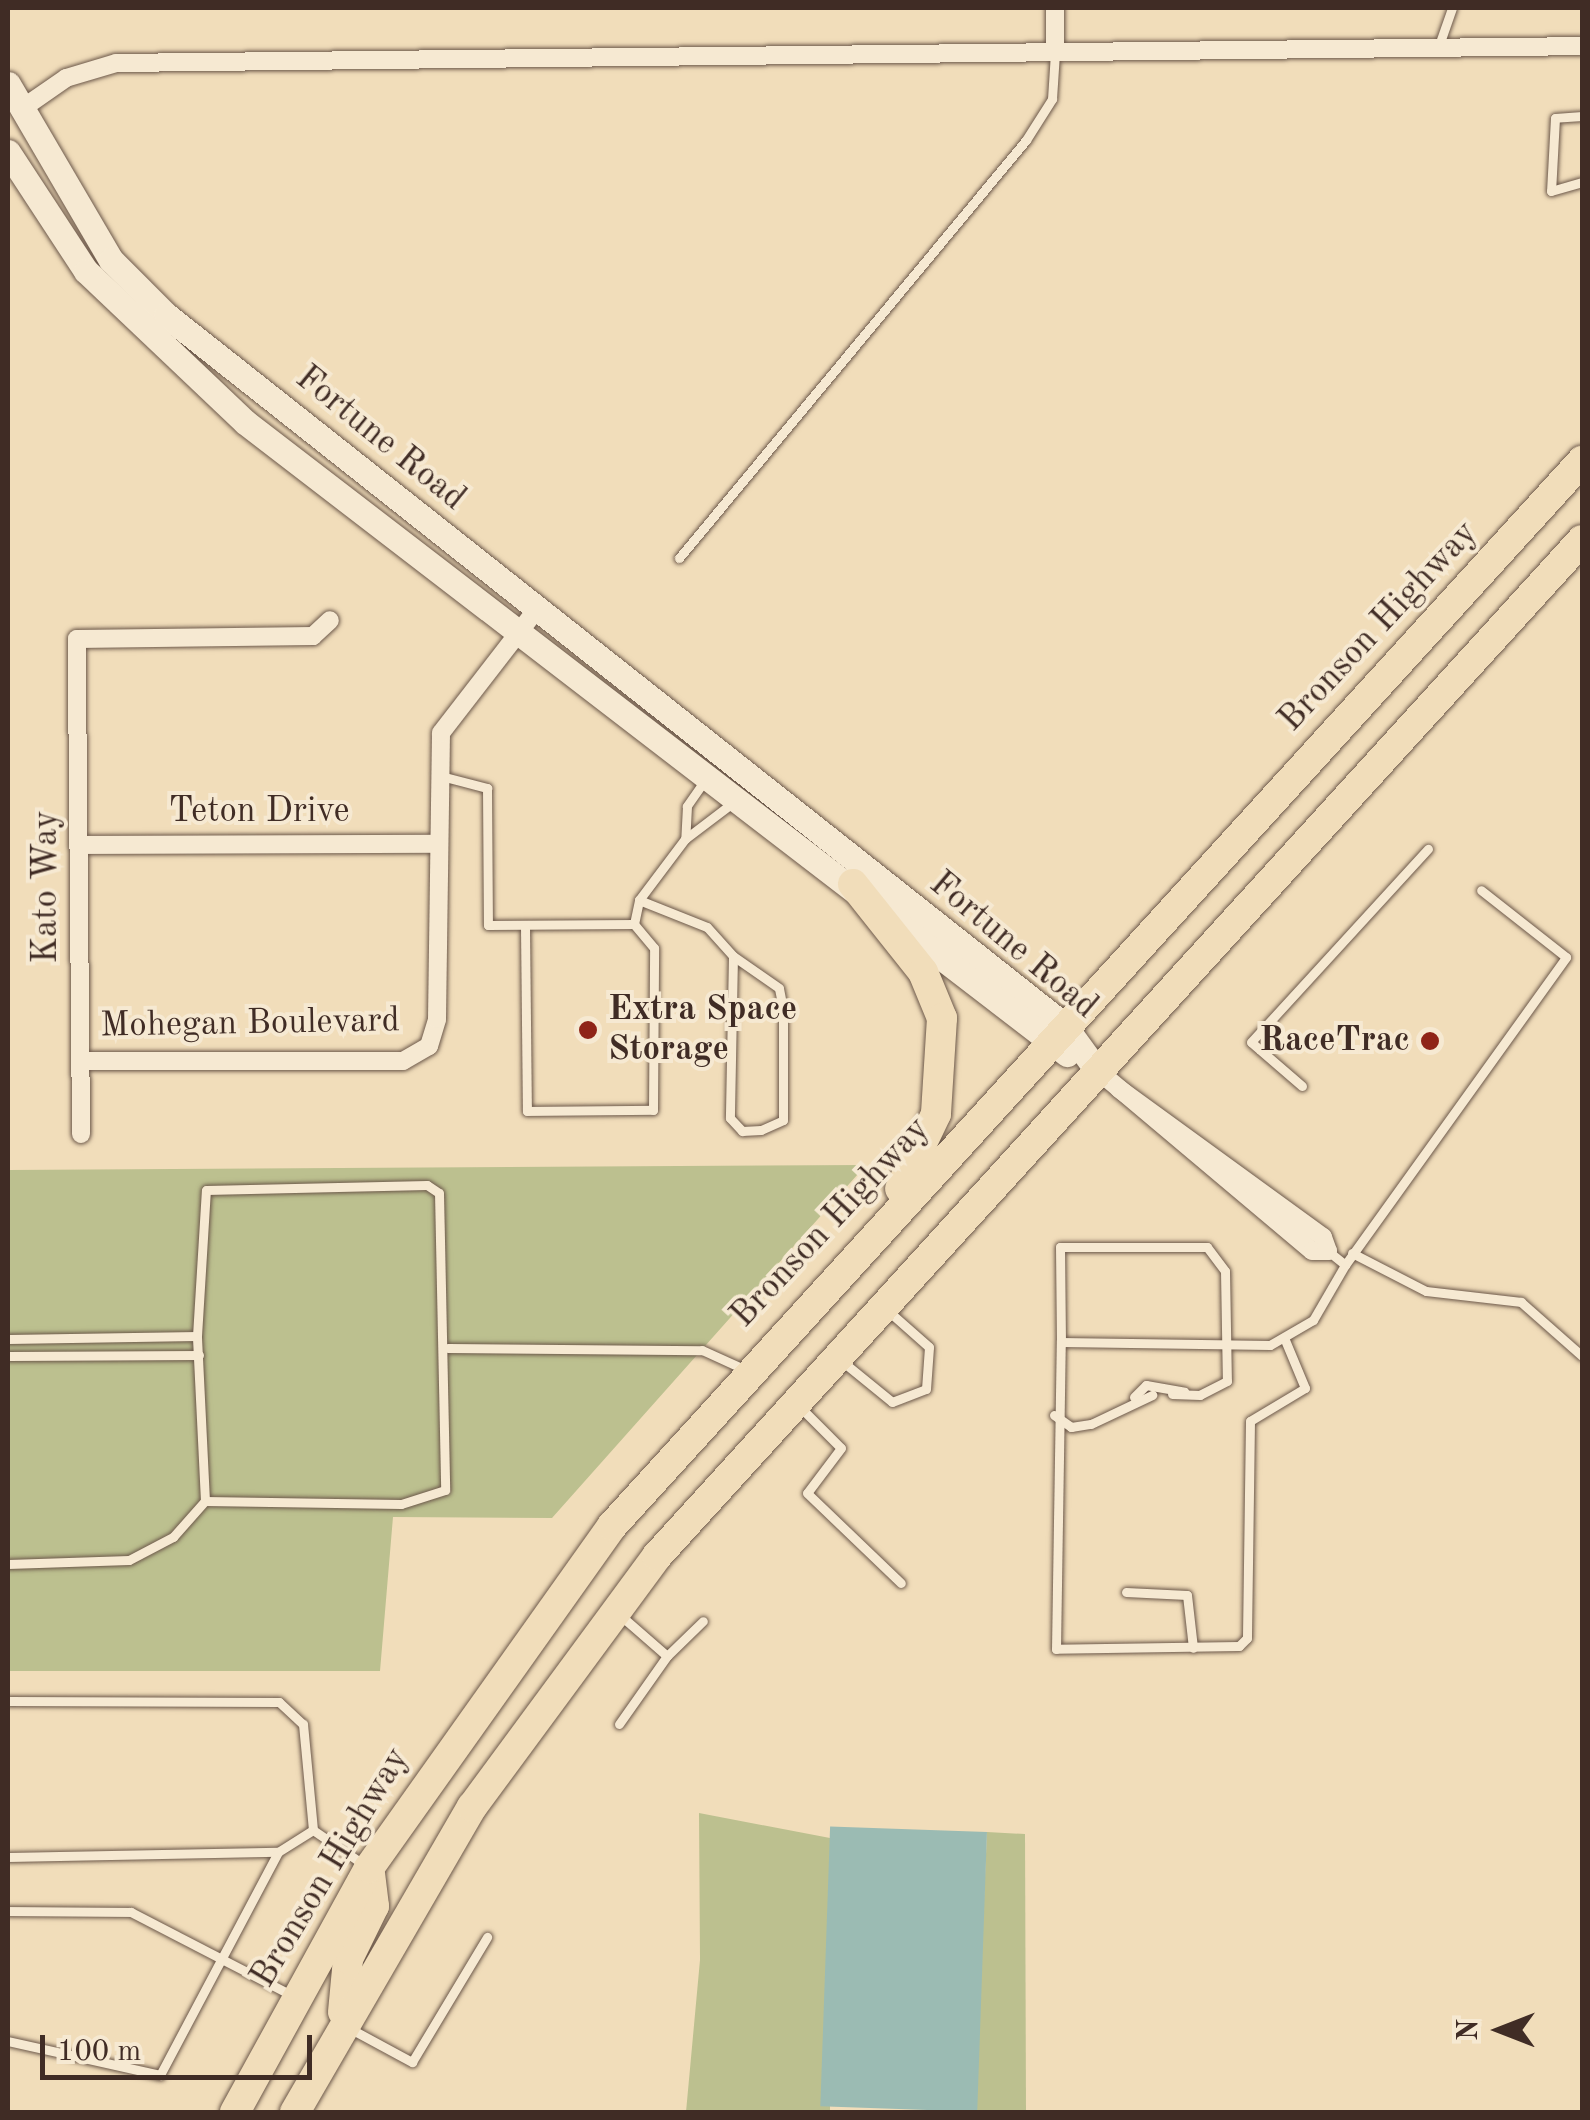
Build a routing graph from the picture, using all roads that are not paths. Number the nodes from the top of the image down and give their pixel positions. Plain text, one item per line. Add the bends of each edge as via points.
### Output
1 (1055, 8) edge
2 (1452, 8) edge
3 (1582, 46) edge
4 (1438, 48) junction
5 (1055, 52) junction
6 (8, 84) edge
7 (20, 110) junction
8 (1582, 116) edge
9 (8, 152) edge
10 (1582, 182) edge
11 (1582, 461) edge
12 (1582, 540) edge
13 (679, 558) dead end
14 (537, 609) junction
15 (330, 620) dead end
16 (516, 634) junction
17 (710, 773) junction
18 (440, 776) junction
19 (740, 796) junction
20 (685, 840) junction
21 (439, 844) junction
22 (80, 845) junction
23 (1428, 849) dead end
24 (853, 884) junction
25 (1482, 890) dead end
26 (639, 900) junction
27 (634, 924) junction
28 (526, 926) junction
29 (733, 956) junction
30 (1056, 1034) junction
31 (80, 1060) junction
32 (1108, 1079) junction
33 (1302, 1086) dead end
34 (81, 1134) dead end
35 (883, 1223) junction
36 (1328, 1251) joint
37 (1352, 1254) junction
38 (1344, 1265) junction
39 (880, 1303) junction
40 (197, 1336) junction
41 (8, 1339) edge
42 (1286, 1340) junction
43 (1061, 1342) junction
44 (1229, 1344) junction
45 (448, 1348) junction
46 (834, 1353) junction
47 (199, 1355) junction
48 (8, 1356) edge
49 (1582, 1356) edge
50 (747, 1370) junction
51 (1172, 1394) dead end
52 (1188, 1394) junction
53 (1152, 1395) dead end
54 (1134, 1397) junction
55 (792, 1399) junction
56 (1054, 1415) junction
57 (205, 1502) junction
58 (8, 1564) edge
59 (901, 1583) dead end
60 (1126, 1592) dead end
61 (614, 1610) junction
62 (702, 1621) dead end
63 (1193, 1648) junction
64 (666, 1656) junction
65 (8, 1701) edge
66 (619, 1724) dead end
67 (313, 1830) junction
68 (278, 1852) junction
69 (8, 1857) edge
70 (369, 1868) junction
71 (8, 1911) edge
72 (487, 1937) dead end
73 (218, 1956) junction
74 (296, 1997) junction
75 (342, 2024) junction
76 (8, 2041) edge
77 (235, 2112) edge
78 (296, 2112) edge

1 - 5 street
2 - 4 lane
3 - 4 street
4 - 5 street
5 - 7 street via 116,63 66,78
5 - 13 lane via 1052,98 1026,140
6 - 7 main road, Fortune Road
7 - 14 main road, Fortune Road via 111,260 166,315
8 - 10 lane via 1555,118 1551,192
9 - 16 main road, Fortune Road via 86,271 144,336
11 - 30 highway, Bronson Highway
12 - 32 highway
14 - 16 street, Mohegan Boulevard
14 - 30 main road, Fortune Road
15 - 22 street, Kato Way via 313,636 77,639
16 - 17 main road, Fortune Road
16 - 18 street, Mohegan Boulevard via 441,733
17 - 19 main road, Fortune Road
17 - 20 lane via 687,806
18 - 21 street, Mohegan Boulevard
18 - 28 lane via 486,788 488,925
19 - 20 lane
19 - 24 main road, Fortune Road
20 - 26 lane
21 - 22 street, Teton Drive
21 - 31 street, Mohegan Boulevard via 437,1019 429,1046 403,1060
22 - 31 street, Kato Way
23 - 33 lane via 1250,1042
24 - 30 main road, Fortune Road
24 - 35 highway via 924,972 942,1018 936,1114
25 - 37 lane via 1566,956
26 - 27 lane
26 - 29 lane via 708,927
27 - 28 lane
27 - 28 lane via 654,948 652,1110 527,1111
29 - 29 lane via 730,1118 742,1131 761,1130 783,1120 783,1009 779,988
30 - 32 main road, Fortune Road
30 - 35 highway, Bronson Highway
31 - 34 street, Kato Way
32 - 36 street via 1323,1237
32 - 39 highway
35 - 50 highway, Bronson Highway
36 - 38 lane
37 - 38 lane
37 - 49 lane via 1426,1291 1520,1302
38 - 42 lane via 1313,1320
39 - 46 highway
39 - 46 lane via 928,1347 926,1389 892,1402
40 - 41 lane
40 - 45 lane via 206,1190 427,1185 444,1208
40 - 47 lane
42 - 44 lane
42 - 63 lane via 1305,1388 1250,1421 1247,1638 1240,1646
43 - 44 lane
43 - 44 lane via 1060,1247 1207,1247 1225,1271
43 - 56 lane
44 - 52 lane via 1227,1381
45 - 50 lane via 702,1350
45 - 57 lane via 451,1471 430,1502
46 - 55 highway
47 - 48 lane
47 - 57 lane
50 - 70 highway, Bronson Highway via 546,1611
51 - 52 lane
52 - 54 lane via 1146,1385
53 - 54 lane
54 - 56 lane via 1091,1424
55 - 59 lane via 841,1448 806,1493
55 - 61 highway
56 - 63 lane via 1056,1649
57 - 58 lane via 173,1537 129,1560
60 - 63 lane via 1187,1596
61 - 64 lane
61 - 75 highway via 472,1807
62 - 64 lane
64 - 66 lane
65 - 67 lane via 278,1702 303,1724
67 - 68 lane
67 - 70 lane
68 - 69 lane
68 - 73 lane
70 - 74 highway, Bronson Highway
70 - 75 highway via 374,1906 348,1959
71 - 73 lane via 131,1912
72 - 75 lane via 412,2062
73 - 74 lane
73 - 76 lane via 160,2075
74 - 77 highway, Bronson Highway
75 - 78 highway

